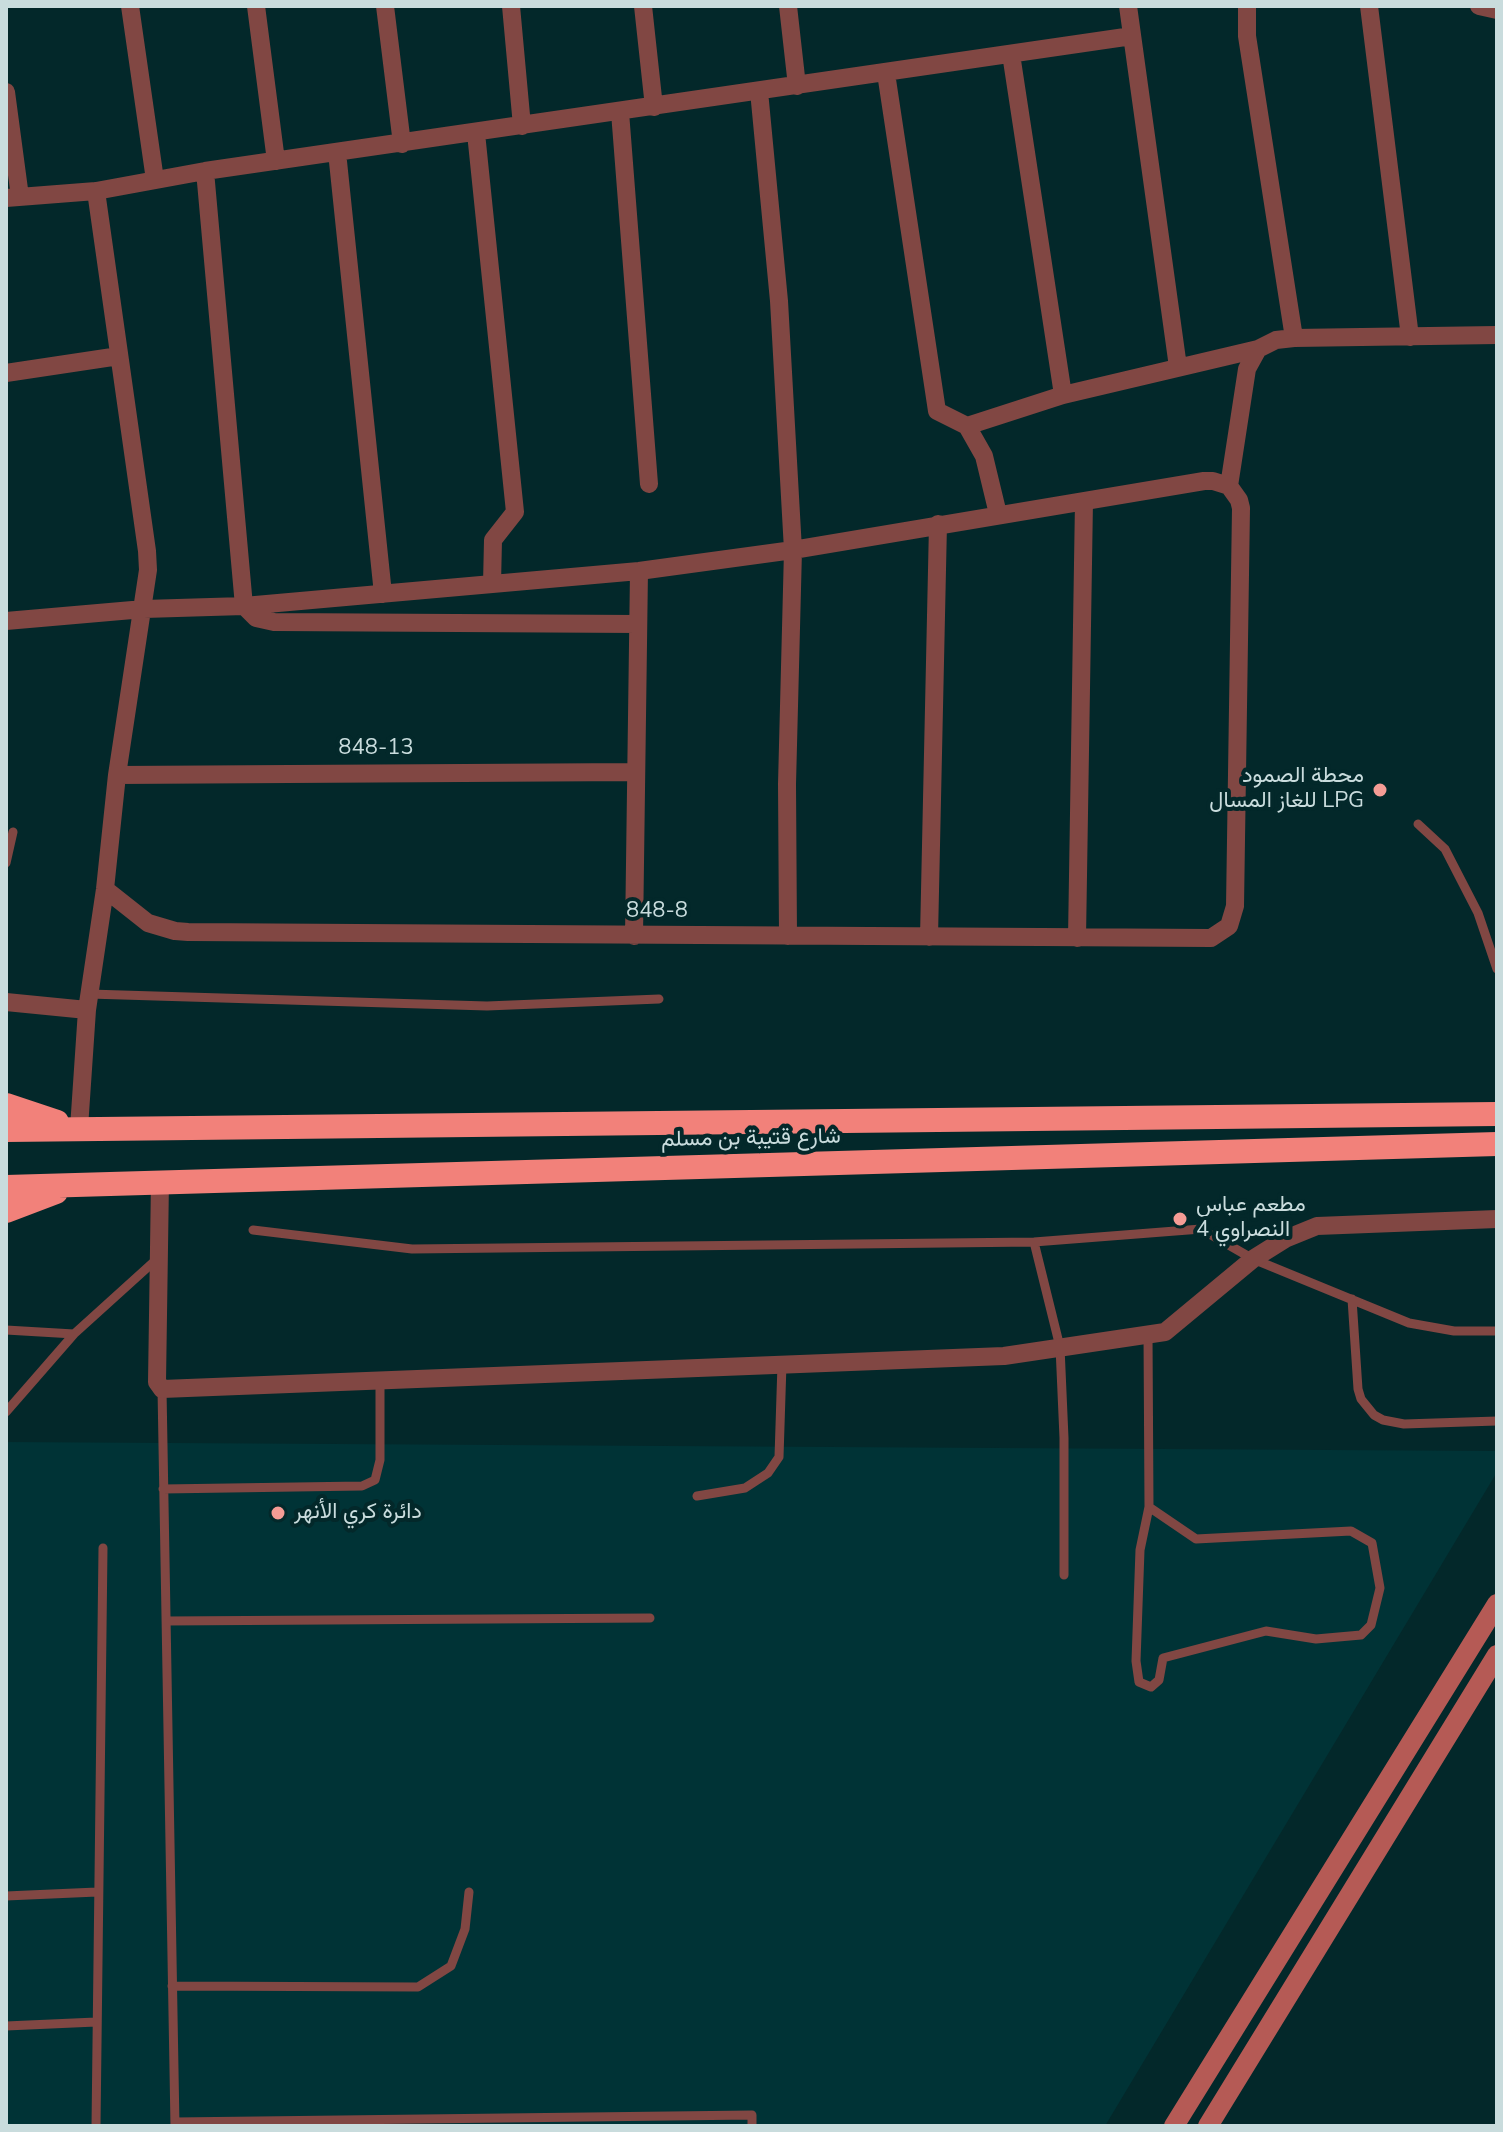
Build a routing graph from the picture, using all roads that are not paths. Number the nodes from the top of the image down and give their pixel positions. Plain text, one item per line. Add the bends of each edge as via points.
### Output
1 (130, 6) edge
2 (256, 6) edge
3 (385, 6) edge
4 (511, 6) edge
5 (643, 6) edge
6 (788, 6) edge
7 (1128, 6) edge
8 (1247, 6) edge
9 (1369, 6) edge
10 (1479, 6) edge
11 (1497, 10) edge
12 (1132, 36) junction
13 (1011, 54) junction
14 (886, 73) junction
15 (797, 86) junction
16 (759, 91) junction
17 (6, 92) edge
18 (654, 107) junction
19 (620, 112) junction
20 (522, 126) junction
21 (476, 133) junction
22 (402, 144) junction
23 (337, 152) junction
24 (276, 161) junction
25 (205, 171) junction
26 (155, 180) junction
27 (96, 191) junction
28 (13, 197) edge
29 (1497, 335) edge
30 (1410, 337) junction
31 (1294, 338) junction
32 (1258, 349) junction
33 (119, 356) junction
34 (1178, 367) junction
35 (6, 373) edge
36 (1063, 395) junction
37 (967, 426) junction
38 (649, 484) dead end
39 (1229, 486) junction
40 (1084, 501) junction
41 (998, 514) junction
42 (938, 524) junction
43 (793, 550) junction
44 (639, 571) junction
45 (492, 584) junction
46 (383, 594) junction
47 (244, 606) junction
48 (144, 609) junction
49 (6, 621) edge
50 (638, 624) junction
51 (636, 772) junction
52 (117, 775) junction
53 (1418, 824) dead end
54 (13, 832) dead end
55 (6, 863) edge
56 (105, 889) junction
57 (634, 936) junction
58 (788, 936) junction
59 (929, 937) junction
60 (1077, 938) junction
61 (1497, 969) edge
62 (659, 999) dead end
63 (6, 1002) edge
64 (88, 1002) junction
65 (6, 1105) edge
66 (1497, 1114) edge
67 (79, 1128) junction
68 (6, 1130) edge
69 (1497, 1144) edge
70 (160, 1181) junction
71 (82, 1184) junction
72 (6, 1187) edge
73 (6, 1211) edge
74 (1497, 1219) edge
75 (253, 1230) dead end
76 (1034, 1242) junction
77 (159, 1257) junction
78 (1253, 1259) junction
79 (1352, 1299) junction
80 (6, 1330) edge
81 (1497, 1331) edge
82 (74, 1334) junction
83 (1148, 1334) junction
84 (1060, 1347) junction
85 (782, 1364) junction
86 (380, 1379) junction
87 (162, 1389) junction
88 (6, 1412) edge
89 (1497, 1421) edge
90 (163, 1489) junction
91 (697, 1496) dead end
92 (1149, 1507) junction
93 (103, 1548) dead end
94 (1064, 1575) dead end
95 (1497, 1604) edge
96 (650, 1618) dead end
97 (166, 1621) junction
98 (1497, 1655) edge
99 (97, 1892) junction
100 (469, 1892) dead end
101 (6, 1896) edge
102 (172, 1986) junction
103 (96, 2022) junction
104 (6, 2026) edge
105 (175, 2124) edge
106 (96, 2126) edge
107 (752, 2126) edge
108 (1174, 2126) edge
109 (1208, 2126) edge

1 - 26 street
2 - 24 street
3 - 22 street
4 - 20 street
5 - 18 street
6 - 15 street
7 - 12 street
8 - 31 street via 1247,36
9 - 30 street
10 - 11 street
12 - 13 street
12 - 34 street
13 - 14 street
13 - 36 street
14 - 15 street
14 - 37 street via 937,411
15 - 16 street
16 - 18 street
16 - 43 street via 779,301
17 - 28 street
18 - 19 street
19 - 20 street
19 - 38 street
20 - 21 street
21 - 22 street
21 - 45 street via 515,512 493,540
22 - 23 street
23 - 24 street
23 - 46 street
24 - 25 street
25 - 26 street
25 - 47 street
26 - 27 street
27 - 28 street
27 - 33 street
29 - 30 street
30 - 31 street
31 - 32 street
32 - 34 street
32 - 39 street via 1247,369
33 - 35 street
33 - 48 street via 147,551
34 - 36 street
36 - 37 street
37 - 41 street via 984,456
39 - 40 street via 1204,481
39 - 60 street, 848-8 via 1241,508 1235,906 1229,926 1200,939
40 - 41 street
40 - 60 street
41 - 42 street
42 - 43 street
42 - 59 street
43 - 44 street
43 - 58 street
44 - 45 street
44 - 50 street
45 - 46 street
46 - 47 street
47 - 48 street
47 - 50 street via 256,618 274,622
48 - 49 street
48 - 52 street
50 - 51 street
51 - 52 street, 848-13
51 - 57 street
52 - 56 street
53 - 61 lane via 1445,849 1478,913
54 - 55 lane
56 - 57 street, 848-8 via 148,923 175,931
56 - 64 street
57 - 58 street, 848-8
58 - 59 street, 848-8
59 - 60 street, 848-8
62 - 64 lane via 487,1006
63 - 64 street
64 - 67 street
65 - 67 highway
66 - 67 highway, شارع قتيبة بن مسلم
67 - 68 highway, شارع قتيبة بن مسلم
69 - 70 highway, شارع قتيبة بن مسلم
70 - 71 highway, شارع قتيبة بن مسلم
70 - 77 street
71 - 72 highway, شارع قتيبة بن مسلم
71 - 73 highway
74 - 78 street via 1317,1226
75 - 76 lane via 412,1249
76 - 78 lane via 1201,1229
76 - 84 lane
77 - 82 lane
77 - 87 street via 157,1382
78 - 79 lane
78 - 83 street via 1165,1332
79 - 81 lane via 1409,1323
79 - 89 lane via 1358,1389 1374,1415 1404,1424
80 - 82 lane
82 - 88 lane
83 - 84 street
83 - 92 lane
84 - 85 street via 1004,1356
84 - 94 lane
85 - 86 street
85 - 91 lane via 779,1457 768,1473 745,1488
86 - 87 street
86 - 90 lane via 380,1460 375,1480 362,1486
87 - 90 lane
90 - 97 lane
92 - 92 lane via 1140,1550 1139,1682 1151,1687 1159,1680 1163,1658 1266,1631 1316,1639 1361,1635 1371,1625 1380,1588 1372,1543 1351,1531 1196,1539
93 - 99 lane
95 - 108 street
96 - 97 lane
97 - 102 lane
98 - 109 street
99 - 101 lane
99 - 103 lane
100 - 102 lane via 465,1929 451,1966 418,1987
102 - 105 lane
103 - 104 lane
103 - 106 lane
105 - 107 lane via 752,2115

